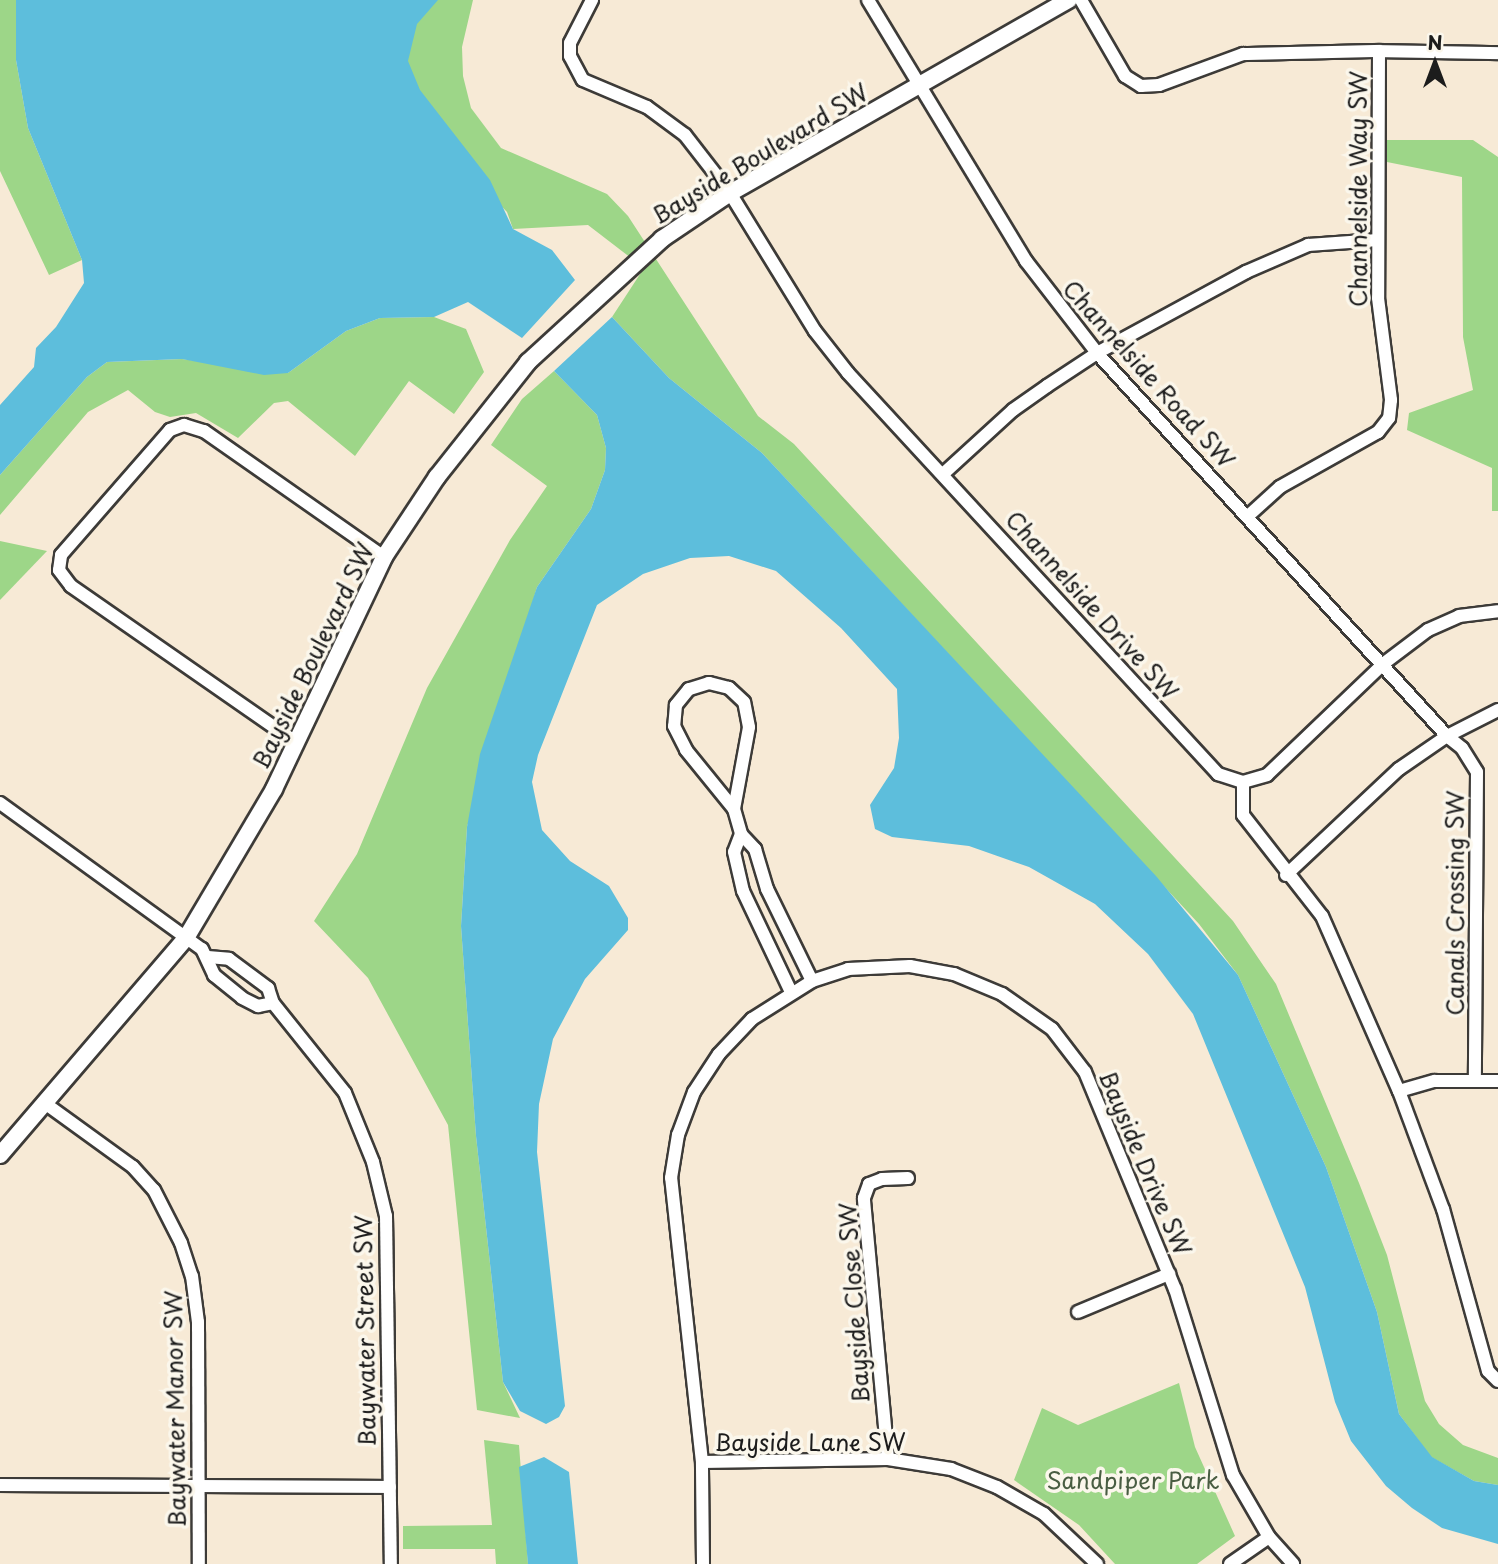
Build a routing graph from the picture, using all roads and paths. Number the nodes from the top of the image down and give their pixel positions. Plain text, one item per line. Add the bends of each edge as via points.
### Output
1 (592, 0) edge
2 (868, 0) edge
3 (1069, 0) edge
4 (1081, 0) edge
5 (1378, 51) junction
6 (1498, 53) edge
7 (919, 84) junction
8 (730, 193) junction
9 (1378, 240) junction
10 (1097, 353) junction
11 (943, 474) junction
12 (1248, 516) junction
13 (384, 556) junction
14 (1498, 611) edge
15 (1383, 664) junction
16 (1498, 710) edge
17 (1447, 736) junction
18 (294, 741) junction
19 (1243, 782) junction
20 (0, 803) edge
21 (734, 809) junction
22 (741, 834) junction
23 (1286, 875) junction
24 (186, 938) junction
25 (208, 957) junction
26 (812, 981) junction
27 (791, 992) junction
28 (273, 1003) junction
29 (1475, 1081) junction
30 (1498, 1081) edge
31 (1399, 1091) junction
32 (46, 1104) junction
33 (0, 1155) edge
34 (908, 1178) dead end
35 (1170, 1275) junction
36 (1078, 1312) dead end
37 (1498, 1381) edge
38 (888, 1459) junction
39 (702, 1462) junction
40 (0, 1485) edge
41 (200, 1487) junction
42 (390, 1487) junction
43 (1269, 1537) junction
44 (199, 1564) edge
45 (391, 1564) edge
46 (703, 1564) edge
47 (1097, 1564) edge
48 (1230, 1564) edge
49 (1293, 1564) edge

1 - 8 street, Channelside Drive SW via 570,43 570,56 583,80 668,121 685,135
2 - 7 street, Channelside Road SW
3 - 7 street, Bayside Boulevard SW
4 - 5 street, Channelside Way SW via 1125,76 1141,86 1159,85 1243,54
5 - 6 street
5 - 9 street, Channelside Way SW
7 - 8 street, Bayside Boulevard SW
7 - 10 street, Channelside Road SW via 1026,261
8 - 11 street, Channelside Drive SW via 823,342
8 - 13 street, Bayside Boulevard SW via 662,239 528,362 437,477
9 - 10 street via 1333,240 1290,251
9 - 12 street, Channelside Way SW via 1380,334 1391,400 1389,418 1378,432 1280,487
10 - 11 street via 1013,410
10 - 12 street, Channelside Road SW
11 - 19 street, Channelside Drive SW via 1218,774
12 - 15 street, Channelside Road SW
13 - 18 street, Bayside Boulevard SW
13 - 18 street via 204,431 184,425 170,430 61,555 60,570 71,586
14 - 15 street via 1459,616 1428,630
15 - 17 street, Canals Crossing SW
15 - 19 street via 1267,775
16 - 17 street
17 - 23 street via 1399,769
17 - 29 street, Canals Crossing SW via 1462,748 1477,772
18 - 24 street, Bayside Boulevard SW via 248,839
19 - 23 street via 1243,815
20 - 24 street, Baywater Street SW
21 - 21 street via 749,727 744,702 719,685 689,689 676,705 674,726 686,750
21 - 22 street
22 - 26 street via 755,849 767,889
22 - 27 street via 734,852 743,891
23 - 31 street via 1322,916
24 - 25 street, Baywater Street SW
24 - 32 street, Bayside Boulevard SW
25 - 28 street, Baywater Street SW via 229,960 257,977 268,988
25 - 28 street, Baywater Street SW via 214,975 242,998 258,1006
26 - 27 street, Bayside Drive SW
26 - 35 street, Bayside Drive SW via 848,969 910,966 954,974 1002,994 1052,1029 1085,1072
27 - 39 street, Bayside Drive SW via 752,1019 719,1054 694,1092 678,1135 671,1178 675,1235
28 - 42 street, Baywater Street SW via 345,1093 373,1162 386,1216
29 - 30 street
29 - 31 street via 1435,1081
31 - 37 street via 1443,1209 1488,1371
32 - 33 street, Bayside Boulevard SW
32 - 41 street, Baywater Manor SW via 133,1167 153,1190 181,1243 197,1299
34 - 38 street, Bayside Close SW via 869,1184 864,1198
35 - 36 street
35 - 43 street, Bayside Drive SW via 1192,1338 1216,1433 1233,1475
38 - 39 street, Bayside Lane SW
38 - 47 street, Bayside Lane SW via 951,1469 997,1487 1044,1514
39 - 46 street, Bayside Drive SW
40 - 41 street
41 - 42 street
41 - 44 street, Baywater Manor SW
42 - 45 street, Baywater Street SW
43 - 48 street
43 - 49 street, Bayside Drive SW

